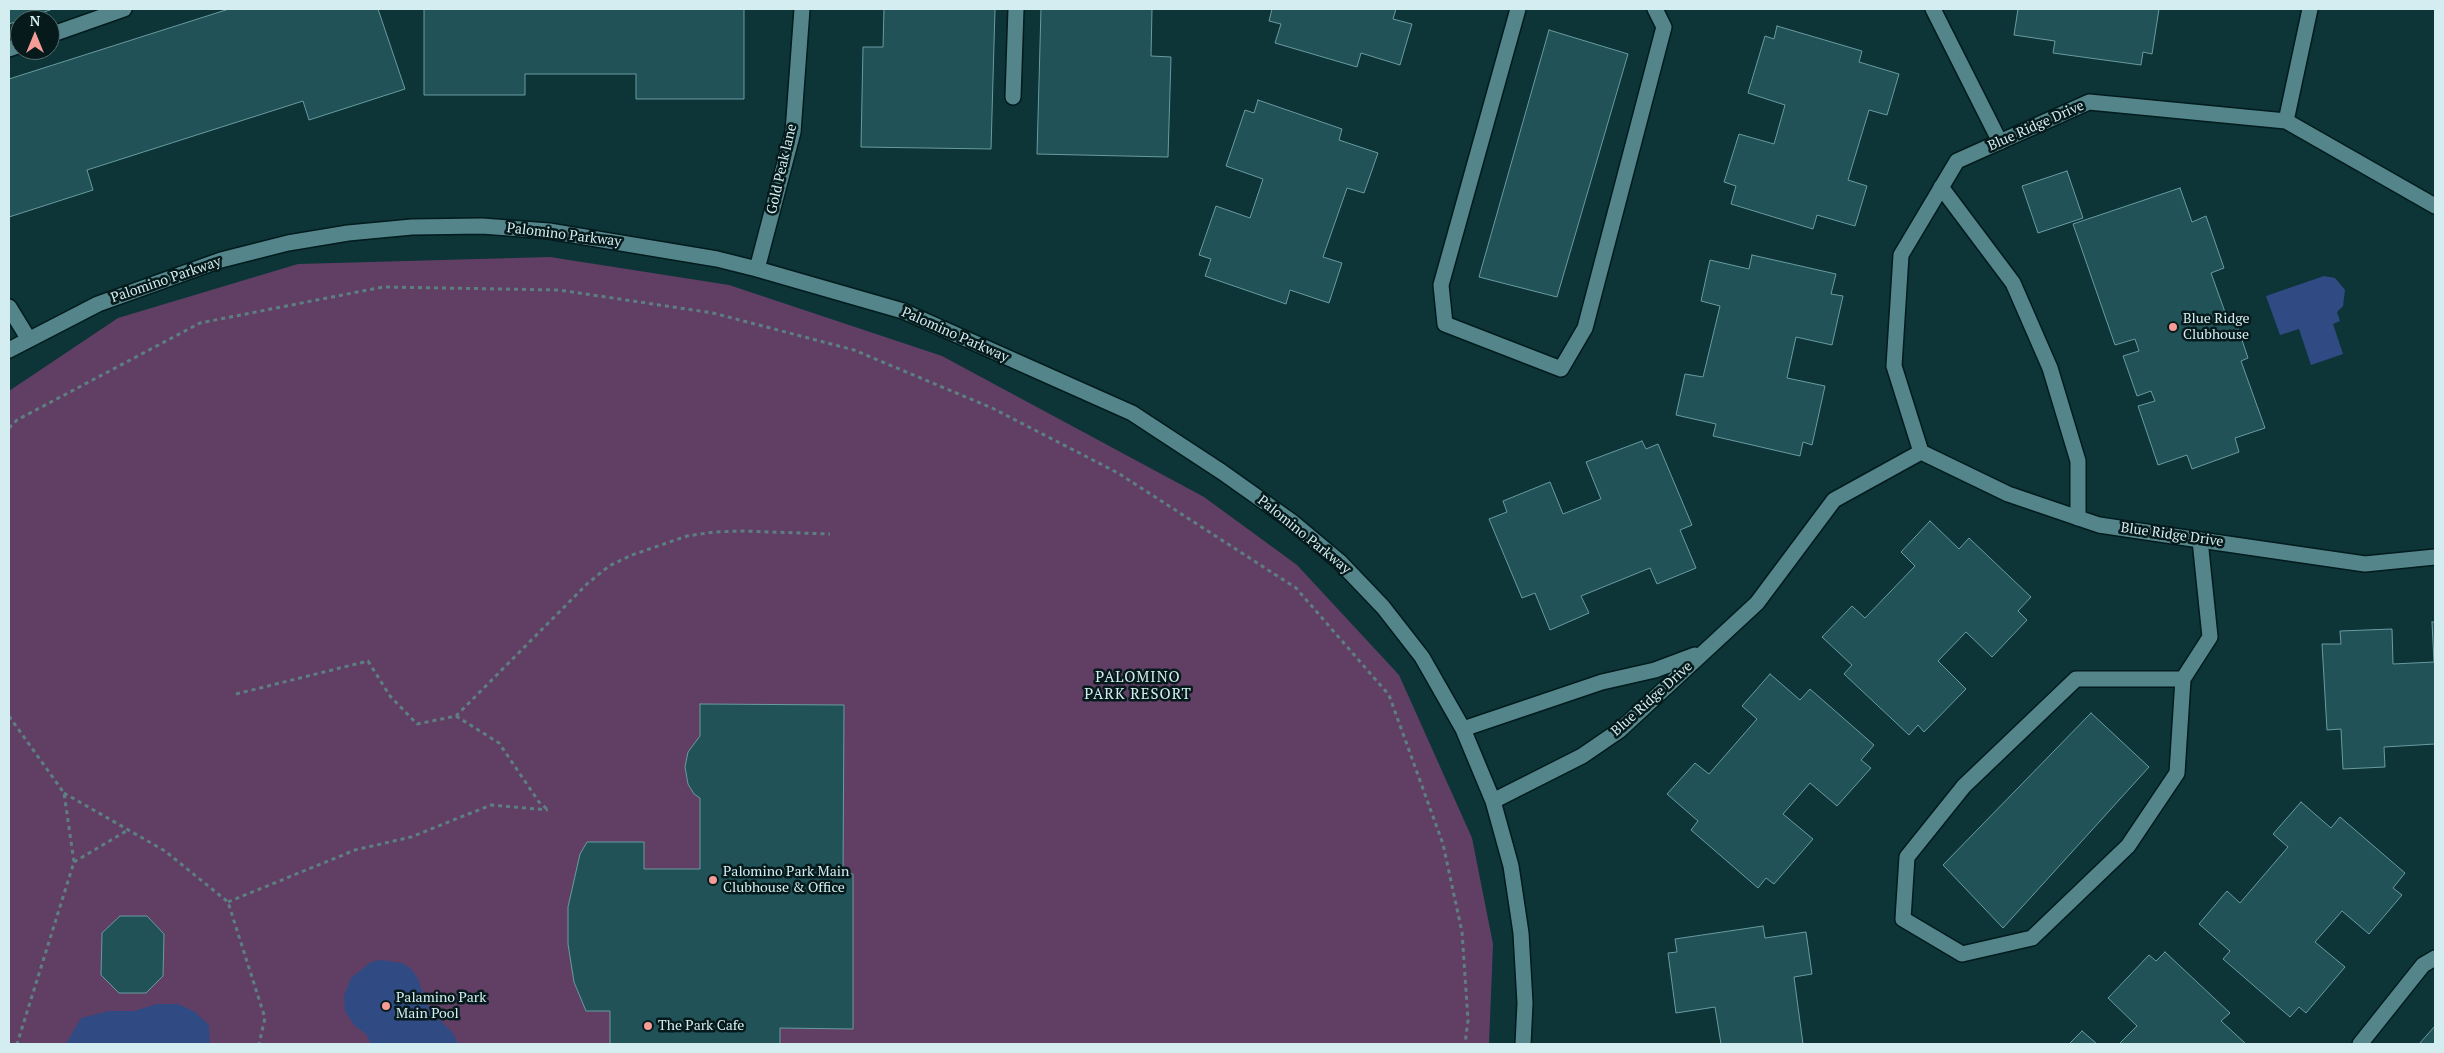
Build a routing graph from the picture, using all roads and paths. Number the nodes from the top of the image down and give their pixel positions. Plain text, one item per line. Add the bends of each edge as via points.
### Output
1 (124, 9) edge
2 (802, 9) edge
3 (1016, 9) edge
4 (1518, 9) edge
5 (1655, 9) edge
6 (1933, 9) edge
7 (2310, 9) edge
8 (60, 31) edge
9 (1013, 97) dead end
10 (2286, 121) junction
11 (2000, 142) junction
12 (1941, 187) junction
13 (2435, 206) edge
14 (757, 269) junction
15 (9, 307) edge
16 (28, 338) junction
17 (9, 350) edge
18 (9, 428) edge
19 (1921, 452) junction
20 (2078, 518) junction
21 (830, 534) dead end
22 (2200, 540) junction
23 (2435, 557) edge
24 (1704, 652) junction
25 (2183, 679) junction
26 (236, 694) dead end
27 (9, 716) edge
28 (456, 716) junction
29 (1463, 729) junction
30 (64, 793) junction
31 (1493, 801) junction
32 (128, 830) junction
33 (74, 862) junction
34 (228, 902) junction
35 (2435, 958) edge
36 (16, 1044) edge
37 (260, 1044) edge
38 (1464, 1044) edge
39 (1523, 1044) edge
40 (2360, 1044) edge

1 - 8 street
2 - 14 street, Gold Peak lane via 793,132
3 - 9 street
4 - 5 street via 1441,285 1445,324 1561,369 1585,328 1662,36 1664,27
6 - 11 street
7 - 10 street
10 - 11 street, Blue Ridge Drive via 2089,102
10 - 13 street, Blue Ridge Drive
11 - 12 street, Blue Ridge Drive via 1957,161
12 - 19 street, Blue Ridge Drive via 1901,255 1894,366
12 - 20 street via 2013,283 2050,368 2078,461
14 - 16 street, Palomino Parkway via 717,259 549,231 482,226 358,232 288,243 222,260 98,304
14 - 29 street, Palomino Parkway via 903,311 1132,413 1206,461 1291,521 1383,607 1422,657
15 - 16 street
16 - 17 street, Palomino Parkway
18 - 38 path via 17,420 200,323 383,287 559,290 712,313 854,350 992,408 1118,473 1296,588 1389,695 1443,844 1462,932 1468,1020
19 - 20 street, Blue Ridge Drive via 2008,494
19 - 24 street, Blue Ridge Drive via 1834,500 1757,602
20 - 22 street, Blue Ridge Drive via 2099,525
21 - 28 path via 714,532 687,536 609,566 587,584
22 - 23 street, Blue Ridge Drive via 2365,564
22 - 25 street via 2210,637
24 - 29 street, Blue Ridge Drive
24 - 31 street, Blue Ridge Drive via 1620,730 1582,756
25 - 25 street via 2177,773 2128,846 2032,938 1962,954 1903,919 1907,857 1964,786 2076,679
26 - 28 path via 368,661 390,696 417,724
27 - 30 path
28 - 34 path via 499,743 539,802 548,810 491,805 411,837 355,850
29 - 31 street, Palomino Parkway
30 - 32 path
30 - 33 path
31 - 39 street, Palomino Parkway via 1511,866 1521,934 1525,1002
32 - 33 path
32 - 34 path via 165,851
33 - 36 path
34 - 37 path via 265,1018
35 - 40 street via 2424,965

